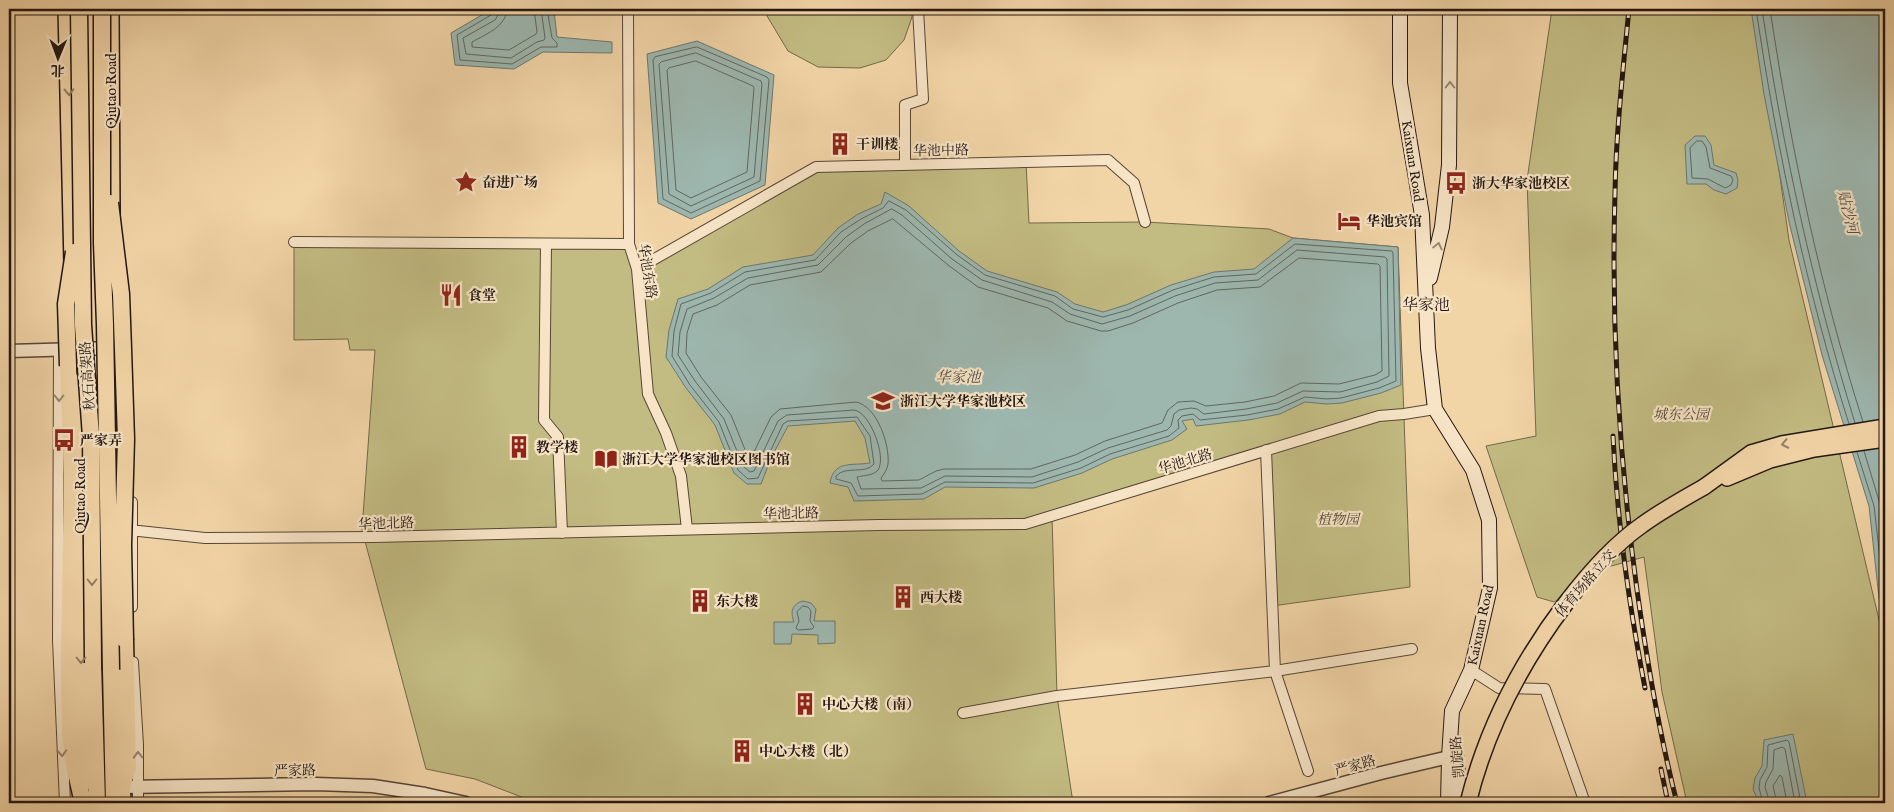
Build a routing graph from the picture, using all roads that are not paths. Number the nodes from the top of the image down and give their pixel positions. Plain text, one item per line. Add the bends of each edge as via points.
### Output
1 (66, 9) edge
2 (78, 9) edge
3 (102, 9) edge
4 (110, 9) edge
5 (628, 9) edge
6 (918, 9) edge
7 (1400, 9) edge
8 (1450, 9) edge
9 (102, 146) junction
10 (905, 165) junction
11 (81, 205) junction
12 (1145, 222) dead end
13 (294, 242) dead end
14 (546, 244) junction
15 (629, 244) junction
16 (637, 269) junction
17 (1426, 294) junction
18 (115, 348) junction
19 (66, 349) junction
20 (9, 351) edge
21 (1434, 408) junction
22 (1885, 427) edge
23 (1885, 439) edge
24 (1266, 450) junction
25 (1704, 487) junction
26 (687, 530) junction
27 (132, 531) junction
28 (562, 533) junction
29 (1412, 649) dead end
30 (1471, 670) junction
31 (1275, 671) junction
32 (1452, 711) junction
33 (963, 714) dead end
34 (1448, 757) junction
35 (1308, 771) dead end
36 (128, 792) edge
37 (65, 803) edge
38 (83, 803) edge
39 (96, 803) edge
40 (114, 803) edge
41 (138, 803) edge
42 (466, 803) edge
43 (1269, 803) edge
44 (1448, 803) edge
45 (1461, 803) edge
46 (1468, 803) edge
47 (1585, 803) edge

1 -> 19 main road, Qiutao Road
2 - 11 highway, 秋石高架路, bridge
3 - 9 highway, 秋石高架路, bridge
4 - 18 main road, Qiutao Road
5 - 15 street, 华池东路
6 - 10 street via 922,99 905,104
7 - 17 main road, Kaixuan Road via 1400,83 1422,215
17 -> 8 main road via 1442,227 1449,165
9 - 36 highway, bridge via 121,294 126,439 123,546
9 - 40 highway, 秋石高架路, bridge
10 - 12 street, 华池中路 via 1108,160 1134,183
10 - 16 street, 华池中路 via 816,167
11 - 38 highway, bridge via 66,304 72,475 70,734
11 -> 39 highway, 秋石高架路, bridge via 83,325 92,437
13 - 14 street
14 - 15 street
14 - 28 street via 544,420 558,437
15 - 16 street, 华池东路
16 - 26 street, 华池东路 via 648,394 681,476
17 - 21 main road, Kaixuan Road
18 - 19 street
18 - 27 street via 129,383
18 - 36 main road, Qiutao Road
19 - 20 street
19 -> 37 street via 58,640
19 -> 38 main road, Qiutao Road via 80,441
21 - 24 street, 华池北路 via 1379,416
21 - 30 main road, Kaixuan Road via 1473,470 1489,520 1490,588
22 -> 25 main road via 1782,444 1751,453
23 - 25 main road, 体育场路立交 via 1796,453
24 - 26 street, 华池北路 via 1025,524
24 - 31 street
25 - 46 main road, 体育场路立交, bridge via 1642,525 1608,553 1547,628 1497,717
26 - 28 street, 华池北路
27 - 28 street, 华池北路 via 205,538
36 -> 27 street
29 - 31 street
30 - 32 main road, Kaixuan Road
30 - 47 street via 1499,688 1545,689
31 - 33 street via 1057,696
31 - 35 street
32 - 34 main road, Kaixuan Road
32 - 45 main road, 凯旋路
34 - 43 street, 严家路
34 - 44 main road, Kaixuan Road
36 - 41 street
36 - 42 street, 严家路 via 316,784 374,786

